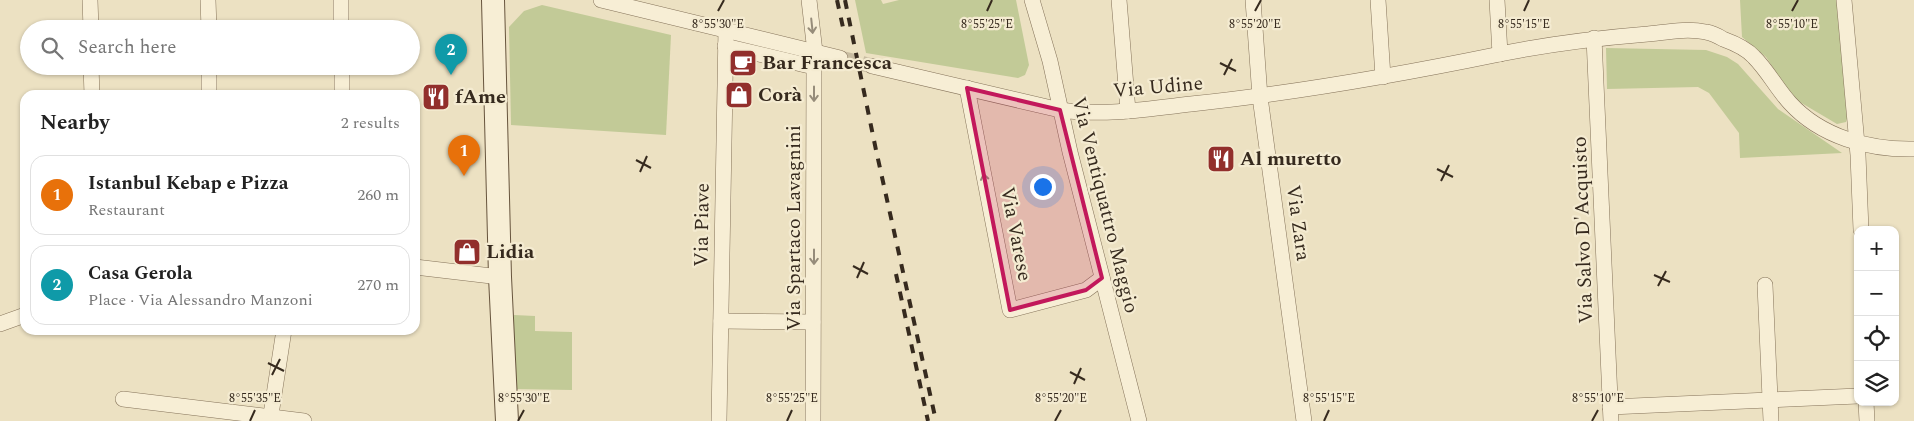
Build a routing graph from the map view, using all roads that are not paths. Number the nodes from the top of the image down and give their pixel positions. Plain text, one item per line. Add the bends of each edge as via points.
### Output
1 (90, 0) edge
2 (208, 0) edge
3 (341, 0) edge
4 (493, 0) edge
5 (809, 0) edge
6 (1032, 0) edge
7 (1119, 0) edge
8 (1253, 0) edge
9 (1378, 0) edge
10 (1497, 0) edge
11 (1844, 0) edge
12 (605, 1) edge
13 (91, 20) edge
14 (209, 20) edge
15 (341, 20) edge
16 (726, 30) junction
17 (1594, 38) junction
18 (725, 46) junction
19 (814, 52) junction
20 (1500, 54) junction
21 (840, 58) tunnel mouth
22 (872, 66) tunnel mouth
23 (91, 75) edge
24 (209, 75) edge
25 (342, 75) edge
26 (1383, 77) junction
27 (967, 88) junction
28 (92, 90) edge
29 (209, 90) edge
30 (342, 90) edge
31 (1260, 97) junction
32 (1060, 110) junction
33 (1128, 111) junction
34 (1857, 142) junction
35 (1914, 149) edge
36 (1861, 226) edge
37 (420, 268) edge
38 (500, 277) junction
39 (1102, 278) junction
40 (1764, 285) dead end
41 (1086, 290) junction
42 (1107, 294) junction
43 (20, 317) edge
44 (721, 321) junction
45 (813, 322) junction
46 (0, 324) edge
47 (283, 335) edge
48 (1854, 396) edge
49 (123, 399) dead end
50 (1770, 400) junction
51 (1866, 406) edge
52 (1611, 414) edge
53 (270, 419) edge
54 (304, 421) edge
55 (507, 421) edge
56 (719, 421) edge
57 (813, 421) edge
58 (1139, 421) edge
59 (1304, 421) edge
60 (1771, 421) edge
61 (1867, 421) edge

1 - 13 street
2 - 14 street
3 - 15 street
4 - 38 street
5 -> 19 street
6 - 32 street, Via Ventiquattro Maggio
7 - 33 street
8 - 31 street, Via Zara
9 - 26 street
10 - 20 street
11 - 34 street
12 - 16 street
16 - 18 street, Via Piave
16 - 19 street
17 - 20 street, Via Udine
17 - 34 street, Via Udine via 1684,30 1707,32 1754,56 1788,102 1802,115 1823,130
17 - 52 street, Via Salvo D'Acquisto
18 - 44 street, Via Piave
18 -> 45 street, Via Spartaco Lavagnini via 814,67
19 - 21 street
20 - 26 street, Via Udine
22 - 27 street, Via Udine
23 - 28 street
24 - 29 street
25 - 30 street
26 - 31 street, Via Udine
27 - 32 street, Via Udine
41 -> 27 street, Via Varese via 1010,310
31 - 33 street, Via Udine
31 - 59 street, Via Zara
32 - 33 street, Via Udine via 1084,114
32 - 39 street, Via Ventiquattro Maggio
34 - 35 street, Via Udine
34 - 36 street
37 - 38 street
38 - 55 street
39 - 41 street, Via Varese
39 - 42 street, Via Ventiquattro Maggio
40 - 50 street
41 - 42 street, Via Varese
42 - 58 street, Via Ventiquattro Maggio
43 - 46 street
44 - 45 street
44 - 56 street, Via Piave
45 - 57 street, Via Spartaco Lavagnini
47 - 53 street
48 - 50 street
49 - 53 street
50 - 52 street
50 - 60 street
51 - 61 street
53 - 54 street

